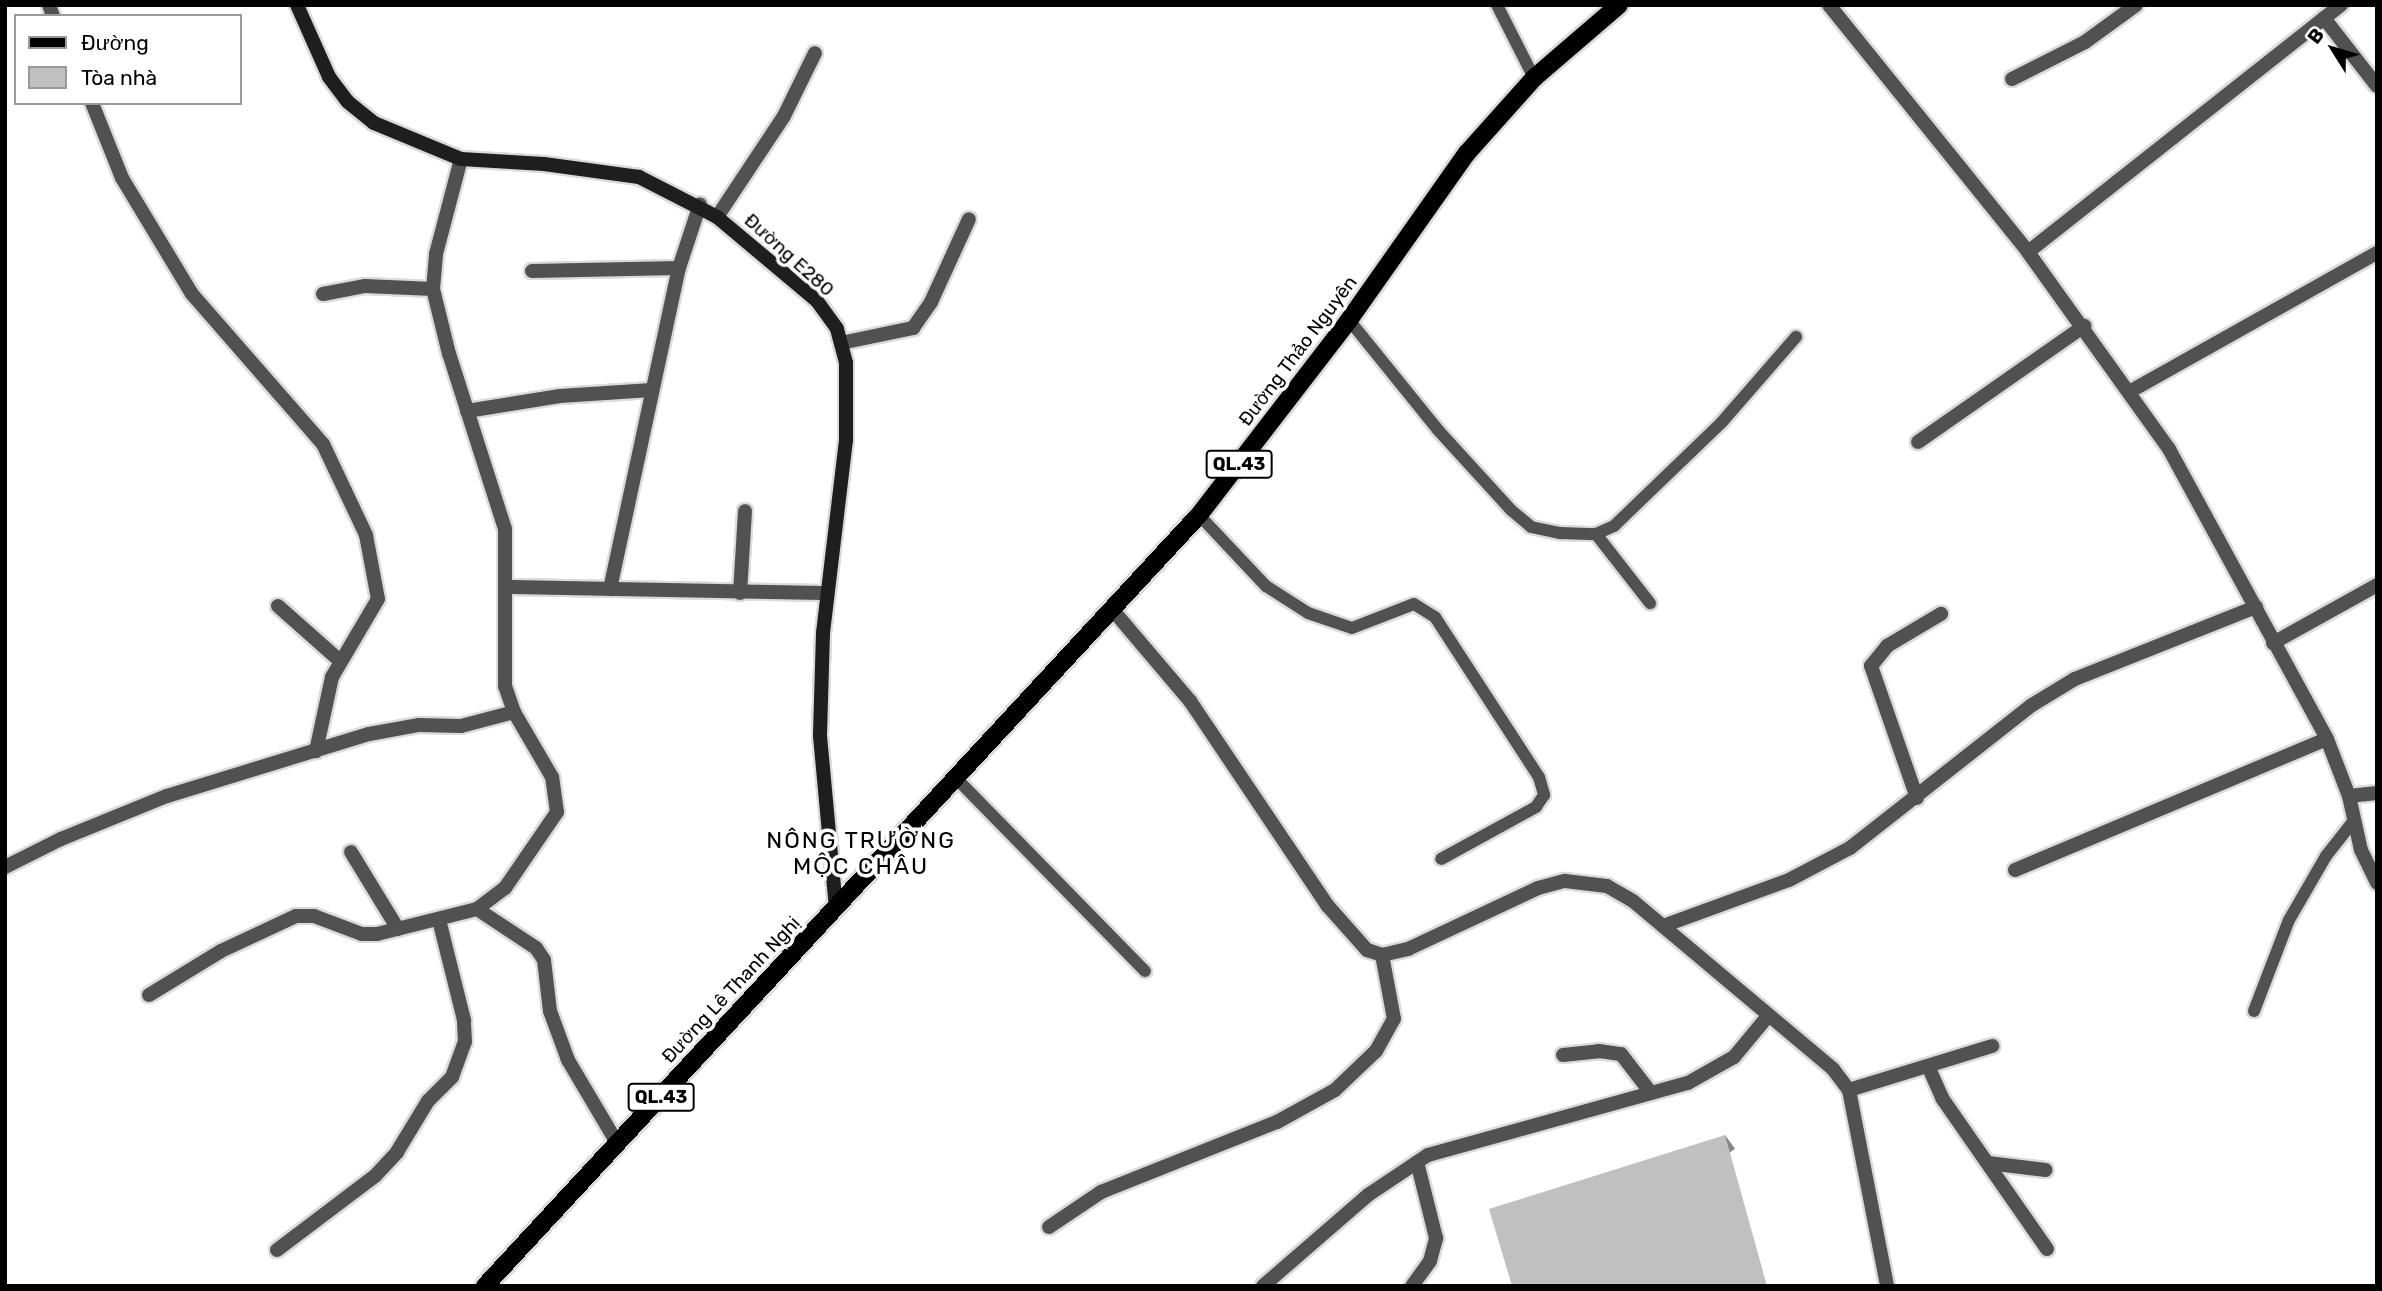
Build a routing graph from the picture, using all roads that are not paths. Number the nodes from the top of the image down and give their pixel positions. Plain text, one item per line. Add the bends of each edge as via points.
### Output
1 (297, 5) edge
2 (1497, 5) edge
3 (1619, 5) edge
4 (1829, 5) edge
5 (2136, 5) edge
6 (2341, 5) edge
7 (2324, 19) junction
8 (815, 53) dead end
9 (1534, 78) junction
10 (2012, 79) dead end
11 (2377, 86) edge
12 (93, 105) edge
13 (461, 159) junction
14 (700, 204) junction
15 (717, 217) junction
16 (969, 219) dead end
17 (2028, 252) junction
18 (2377, 253) edge
19 (679, 268) junction
20 (532, 271) dead end
21 (433, 289) junction
22 (323, 294) dead end
23 (1349, 320) junction
24 (2084, 326) junction
25 (1796, 337) dead end
26 (841, 343) junction
27 (652, 390) junction
28 (2129, 392) junction
29 (467, 411) junction
30 (1918, 443) dead end
31 (745, 511) dead end
32 (1199, 515) junction
33 (1596, 534) junction
34 (2377, 585) edge
35 (507, 587) junction
36 (610, 589) junction
37 (740, 593) junction
38 (827, 593) junction
39 (1650, 603) dead end
40 (278, 606) dead end
41 (2256, 607) junction
42 (1112, 609) junction
43 (1941, 614) dead end
44 (2273, 643) junction
45 (339, 660) junction
46 (514, 712) junction
47 (2327, 739) junction
48 (316, 751) junction
49 (954, 776) junction
50 (2377, 793) edge
51 (2348, 796) junction
52 (1917, 798) junction
53 (2352, 823) junction
54 (351, 852) dead end
55 (1441, 859) dead end
56 (5, 867) edge
57 (2015, 870) dead end
58 (2377, 883) edge
59 (836, 908) junction
60 (477, 909) junction
61 (439, 920) junction
62 (1663, 926) junction
63 (398, 929) junction
64 (1382, 955) junction
65 (1145, 971) dead end
66 (149, 995) dead end
67 (2254, 1011) dead end
68 (1768, 1016) junction
69 (1992, 1046) dead end
70 (1563, 1055) dead end
71 (1928, 1066) junction
72 (1849, 1090) junction
73 (1651, 1093) junction
74 (617, 1143) junction
75 (1417, 1161) junction
76 (1988, 1163) junction
77 (2046, 1170) dead end
78 (1049, 1227) dead end
79 (2046, 1249) dead end
80 (277, 1250) dead end
81 (485, 1286) edge
82 (1263, 1286) edge
83 (1412, 1286) edge
84 (1887, 1286) edge

1 - 13 main road, Đường E280 via 328,77 348,102 374,123
2 - 9 lane
3 - 9 main road, Đường Thảo Nguyên / QL.43
4 - 17 street
5 - 10 street via 2085,42
6 - 7 street
7 - 11 street
7 - 17 street
8 - 15 street via 784,116
9 - 23 main road, Đường Thảo Nguyên / QL.43 via 1467,153
12 - 45 street via 122,178 192,294 300,417 338,471 366,535 378,589 372,616
13 - 14 main road, Đường E280 via 615,172 639,177
13 - 21 street via 436,254
14 - 15 main road, Đường E280
14 - 19 street
15 - 26 main road, Đường E280 via 817,301
16 - 26 street via 931,302 913,328
17 - 24 street
18 - 28 street
19 - 20 street
19 - 27 street
21 - 22 street via 365,286
21 - 29 street
23 - 32 main road, Đường Thảo Nguyên / QL.43
23 - 33 lane via 1438,430 1511,510 1531,527
24 - 28 street
24 - 30 street
25 - 33 lane via 1661,482 1614,526
26 - 38 main road, Đường E280 via 846,363 846,440
27 - 29 street via 560,396
27 - 36 street
28 - 41 street via 2169,449
29 - 35 street via 505,529
31 - 37 street
32 - 42 main road, Đường Thảo Nguyên / QL.43
32 - 55 lane via 1266,586 1308,613 1352,628 1414,604 1435,617 1539,777 1544,795 1536,807
33 - 39 lane
34 - 44 street
35 - 36 street
35 - 46 street via 503,662
36 - 37 street
37 - 38 street
38 - 59 main road, Đường E280 via 820,736
40 - 45 street
41 - 44 street
41 - 52 street via 2075,679 2032,705
42 - 49 main road, Đường Thảo Nguyên / QL.43
42 - 64 street via 1224,748 1333,913 1367,950
43 - 52 street via 1887,646 1871,666
44 - 47 street
45 - 48 street
46 - 48 street via 461,726 393,728
46 - 60 street via 552,777 557,812 505,888
47 - 51 street
47 - 57 street
48 - 56 street via 167,796
49 - 59 main road, Đường Thảo Nguyên / QL.43
49 - 65 lane
50 - 51 street
51 - 53 street
52 - 62 street via 1818,867
53 - 58 street
53 - 67 lane via 2326,856 2290,920
54 - 63 street
59 - 74 main road, Đường Lê Thanh Nghị / QL.43
60 - 61 street
60 - 74 street via 536,948 544,960 550,1011 568,1060
61 - 63 street
61 - 80 street via 464,1020 465,1042 452,1077 428,1101 375,1176
62 - 64 street via 1607,886 1565,881 1538,888 1408,949
62 - 68 street
63 - 66 street via 362,934 314,916 296,916 221,951
64 - 78 street via 1394,1019 1376,1051 1335,1090 1277,1122 1101,1192
68 - 72 street via 1833,1069
68 - 73 street via 1716,1072
69 - 71 street
70 - 73 street via 1621,1054
71 - 72 street
71 - 76 street via 1942,1097
72 - 84 street
73 - 75 street
74 - 81 main road, Đường Lê Thanh Nghị / QL.43
75 - 82 street via 1367,1195
75 - 83 street via 1436,1238 1430,1261
76 - 77 street
76 - 79 street

